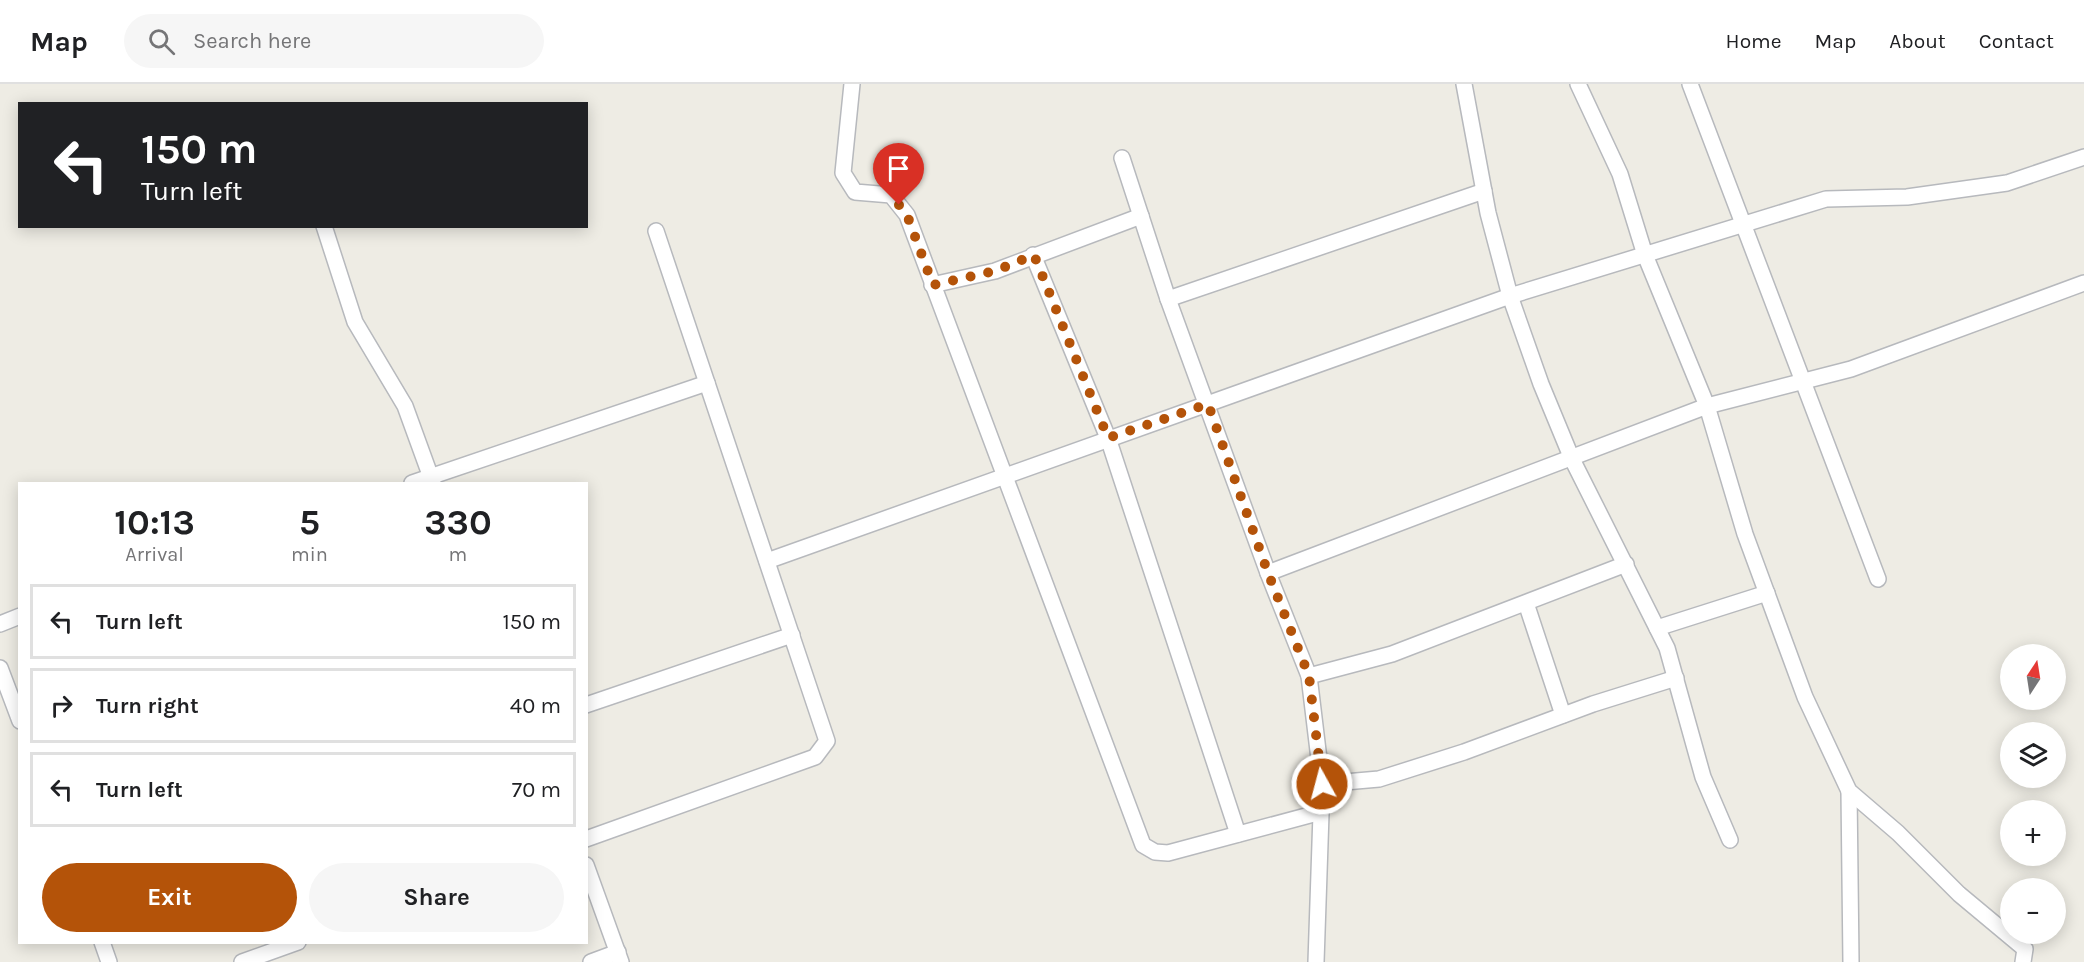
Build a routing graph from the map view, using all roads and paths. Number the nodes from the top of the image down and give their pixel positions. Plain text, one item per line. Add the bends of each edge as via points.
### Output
1 (852, 84) edge
2 (1464, 84) edge
3 (1578, 84) edge
4 (1690, 84) edge
5 (2084, 157) edge
6 (1122, 158) dead end
7 (1484, 191) junction
8 (1141, 216) junction
9 (1742, 225) junction
10 (325, 228) edge
11 (656, 231) dead end
12 (1034, 255) junction
13 (1645, 255) junction
14 (2084, 283) edge
15 (933, 285) junction
16 (1510, 296) junction
17 (1168, 299) junction
18 (1802, 381) junction
19 (707, 383) junction
20 (1208, 404) junction
21 (1707, 406) junction
22 (1108, 438) junction
23 (1572, 459) junction
24 (1006, 475) junction
25 (432, 480) edge
26 (767, 561) junction
27 (1626, 564) junction
28 (1268, 573) junction
29 (1878, 579) dead end
30 (1767, 593) junction
31 (1526, 603) junction
32 (18, 617) edge
33 (0, 624) edge
34 (1657, 627) junction
35 (792, 635) junction
36 (0, 668) edge
37 (1309, 676) junction
38 (1676, 678) junction
39 (588, 704) edge
40 (1563, 715) junction
41 (18, 716) edge
42 (1322, 784) junction
43 (1849, 790) junction
44 (1320, 812) junction
45 (1238, 834) junction
46 (588, 837) edge
47 (1730, 840) dead end
48 (588, 870) edge
49 (103, 944) edge
50 (293, 944) edge
51 (620, 957) edge
52 (252, 960) edge
53 (109, 962) edge
54 (591, 962) edge
55 (1316, 962) edge
56 (1851, 962) edge
57 (2024, 962) edge

1 - 15 street via 843,173 855,192 891,195 907,215
2 - 7 street
3 - 13 street via 1620,174
4 - 9 street
5 - 9 street via 2007,183 1907,197 1826,199
6 - 8 street
7 - 16 street
7 - 17 street
8 - 12 street
8 - 17 street
9 - 13 street
9 - 18 street
10 - 25 street via 355,322 405,406
11 - 19 street
12 - 15 street via 995,271
12 - 22 street
13 - 16 street
13 - 21 street
14 - 18 street via 1851,369
15 - 24 street
16 - 20 street
16 - 23 street
17 - 20 street
18 - 21 street
18 - 29 street
19 - 25 street
19 - 26 street
20 - 22 street
20 - 28 street
21 - 23 street
21 - 30 street
22 - 24 street
22 - 45 street
23 - 27 street
23 - 28 street
24 - 26 street
24 - 45 street via 1143,845 1161,854
26 - 35 street
27 - 31 street
27 - 34 street
28 - 37 street
30 - 34 street
30 - 43 street via 1805,697
31 - 37 street via 1392,654
31 - 40 street
32 - 33 street
34 - 38 street
35 - 39 street
35 - 46 street via 826,734 827,741 820,753
36 - 41 street
37 - 42 street
38 - 40 street
38 - 47 street via 1703,777
40 - 42 street via 1379,779
42 - 44 street
43 - 56 street
43 - 57 street via 1959,894 2025,949
44 - 45 street
44 - 55 street
48 - 51 street
49 - 53 street
50 - 52 street
51 - 54 street

